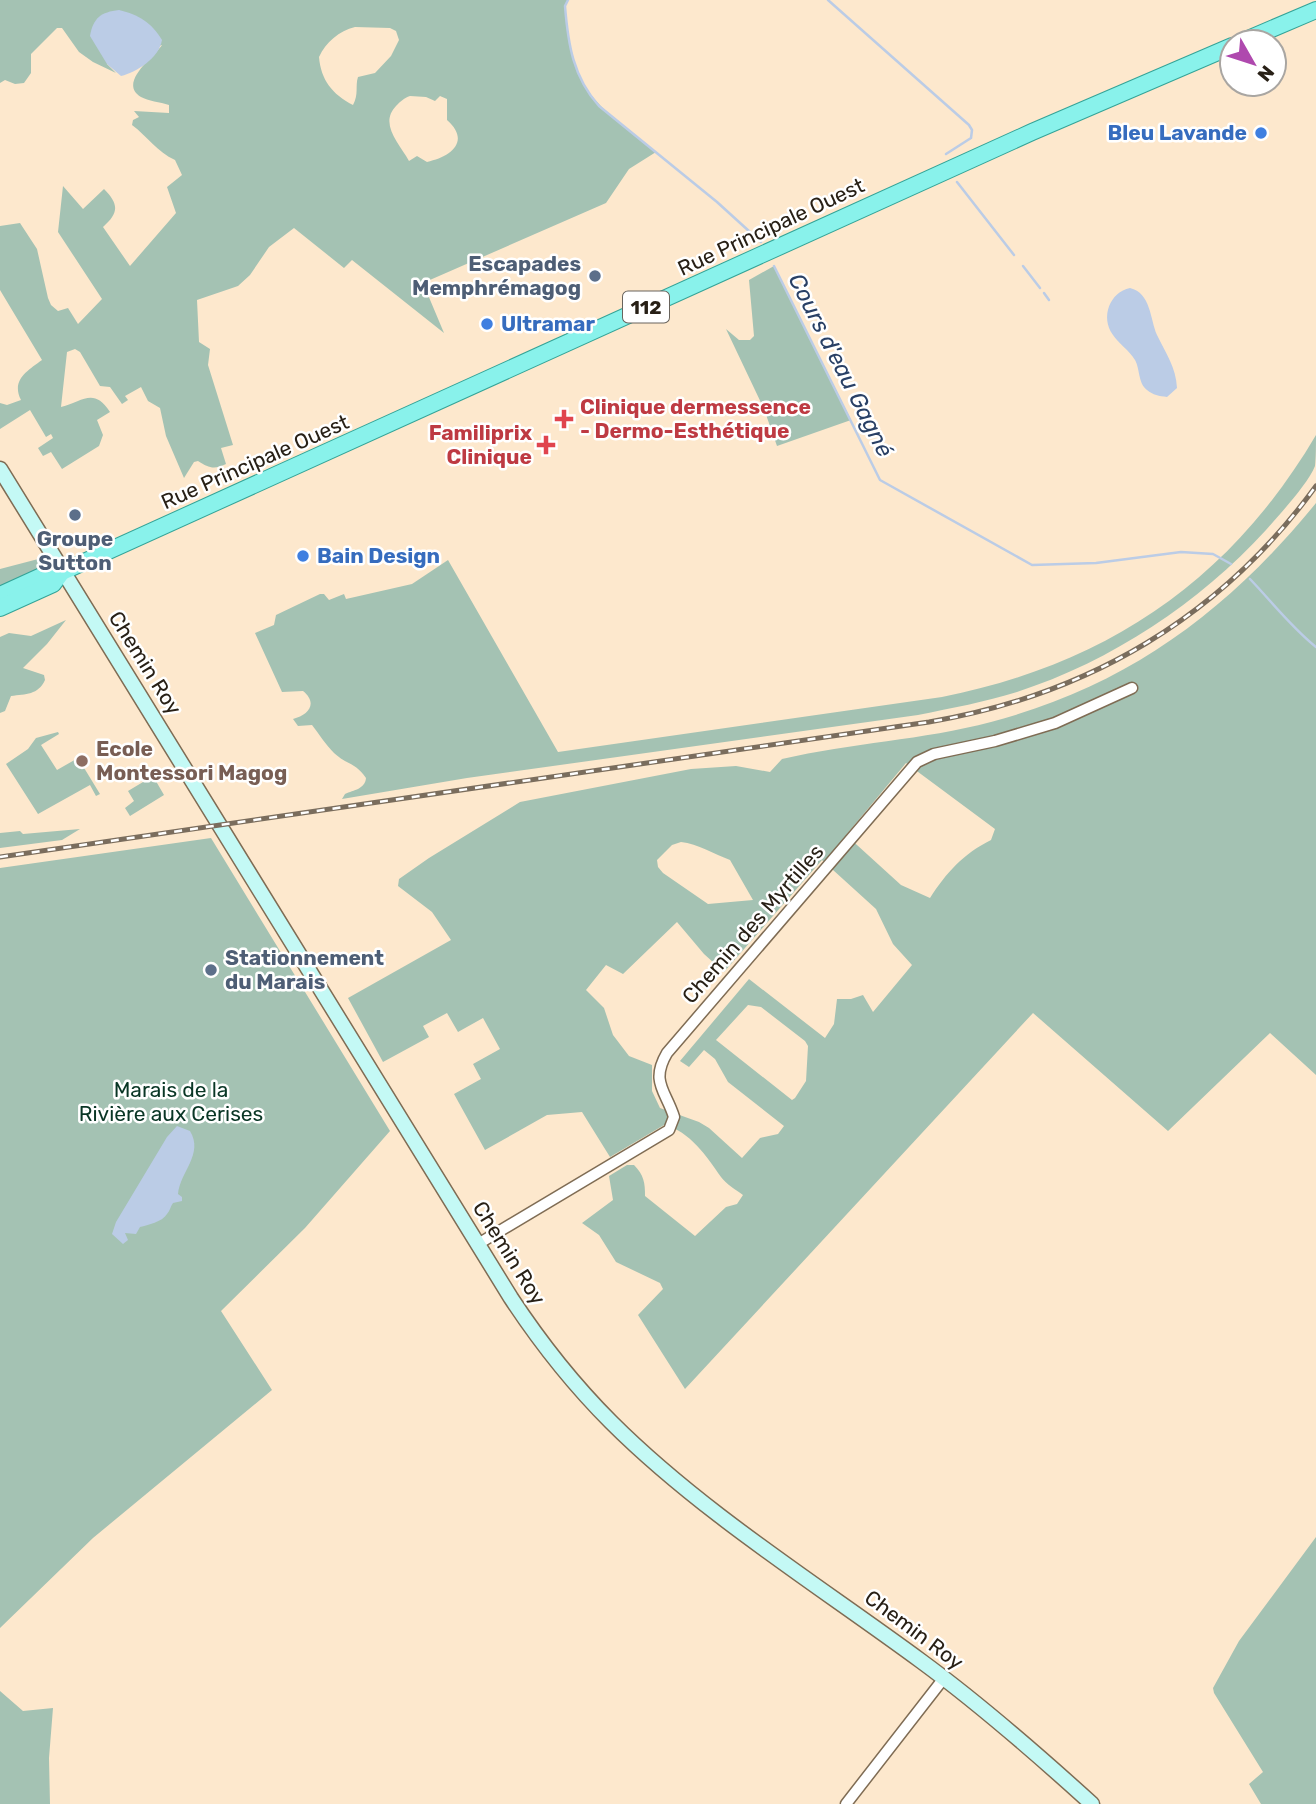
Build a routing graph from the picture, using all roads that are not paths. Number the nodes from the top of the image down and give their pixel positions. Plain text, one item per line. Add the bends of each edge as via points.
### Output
1 (1316, 10) edge
2 (1274, 28) edge
3 (1218, 52) edge
4 (0, 469) edge
5 (62, 572) junction
6 (0, 595) edge
7 (0, 608) edge
8 (1132, 688) dead end
9 (478, 1244) junction
10 (944, 1678) junction
11 (846, 1804) edge
12 (1092, 1804) edge

1 - 2 main road
3 - 5 main road, Rue Principale Ouest / 112
4 - 5 street, Chemin Roy
5 - 6 main road, Rue Principale Ouest / 112 via 46,574
5 - 7 main road, Rue Principale Ouest / 112 via 53,584
5 - 9 street, Chemin Roy
8 - 9 street, Chemin des Myrtilles via 1036,730 917,762 667,1053 659,1079 674,1117 669,1130
9 - 10 street, Chemin Roy via 549,1352 630,1440 696,1497
10 - 11 street
10 - 12 street, Chemin Roy

